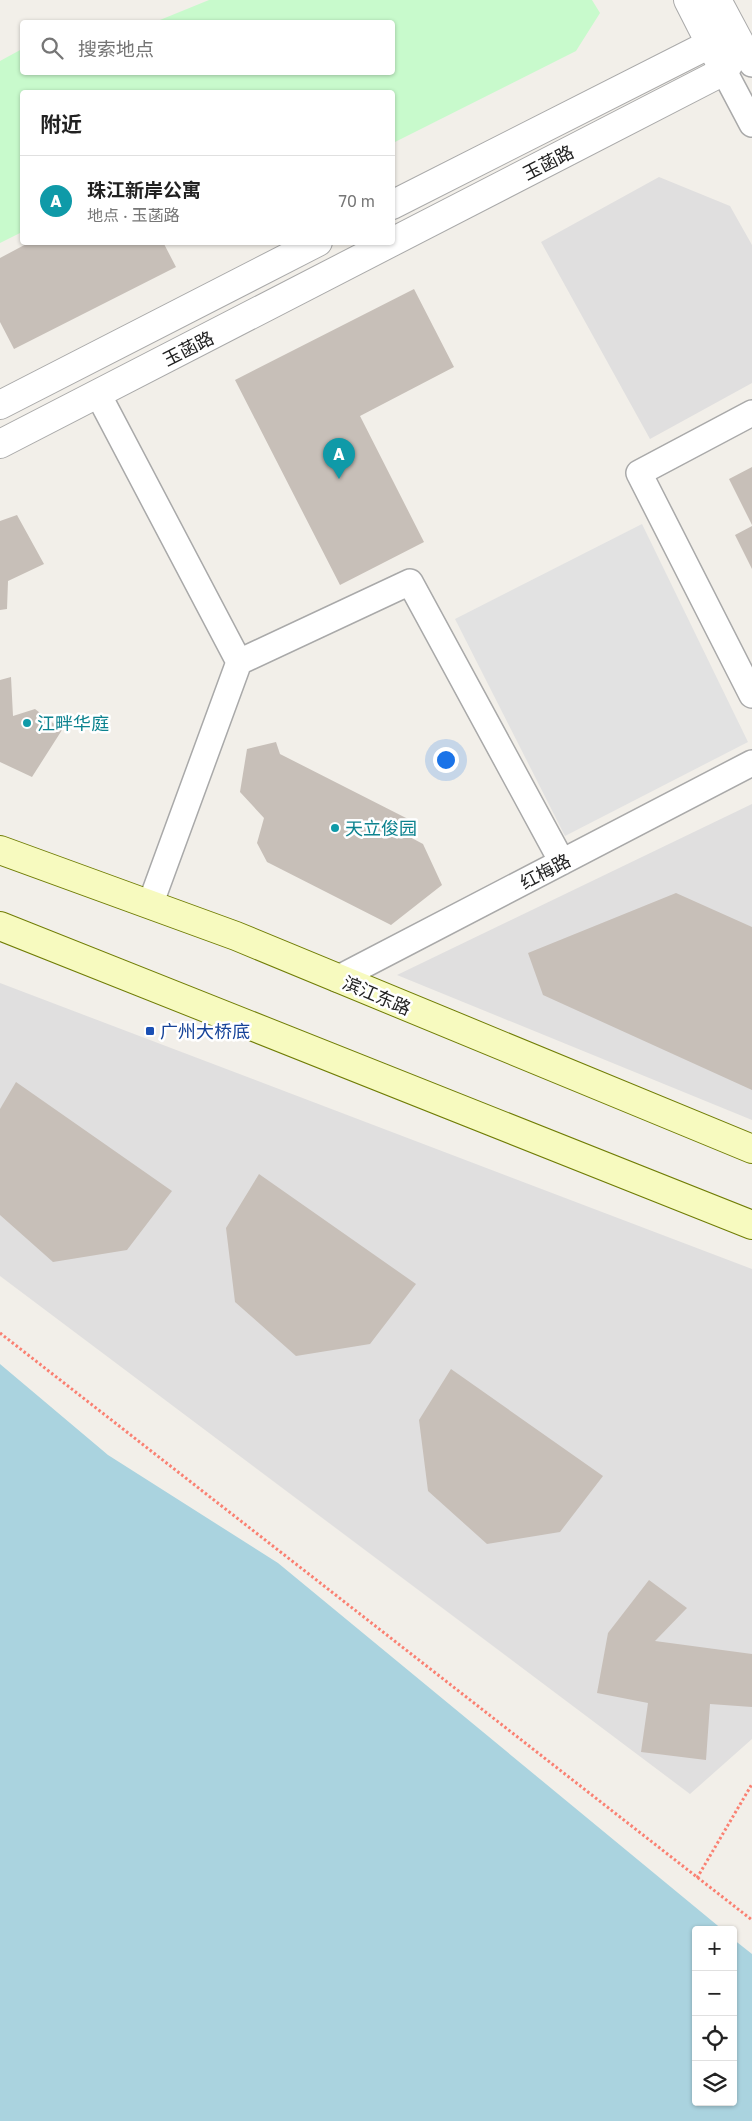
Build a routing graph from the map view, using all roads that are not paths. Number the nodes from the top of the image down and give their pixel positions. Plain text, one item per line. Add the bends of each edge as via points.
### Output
1 (688, 0) edge
2 (717, 0) edge
3 (710, 44) junction
4 (746, 54) edge
5 (724, 71) junction
6 (752, 124) edge
7 (395, 203) edge
8 (395, 241) edge
9 (312, 245) edge
10 (387, 245) edge
11 (98, 394) junction
12 (0, 404) edge
13 (752, 414) edge
14 (0, 444) edge
15 (239, 662) junction
16 (752, 695) edge
17 (752, 762) edge
18 (0, 850) edge
19 (562, 862) junction
20 (150, 905) junction
21 (0, 926) edge
22 (338, 979) junction
23 (752, 1149) edge
24 (752, 1225) edge

1 - 3 street
2 - 4 street
3 - 4 street, 玉菡路
3 - 5 street
3 - 7 street, 玉菡路
4 - 5 street
5 - 6 street
5 - 8 street, 玉菡路
9 - 12 street, 玉菡路
10 - 11 street, 玉菡路
11 - 14 street, 玉菡路
11 - 15 street
13 - 16 street via 639,473
15 - 19 street via 410,582
15 - 20 street
17 - 19 street, 红梅路
18 - 20 main road, 滨江东路
19 - 22 street, 红梅路
20 - 22 main road, 滨江东路 via 236,936
21 - 24 main road
22 - 23 main road, 滨江东路

